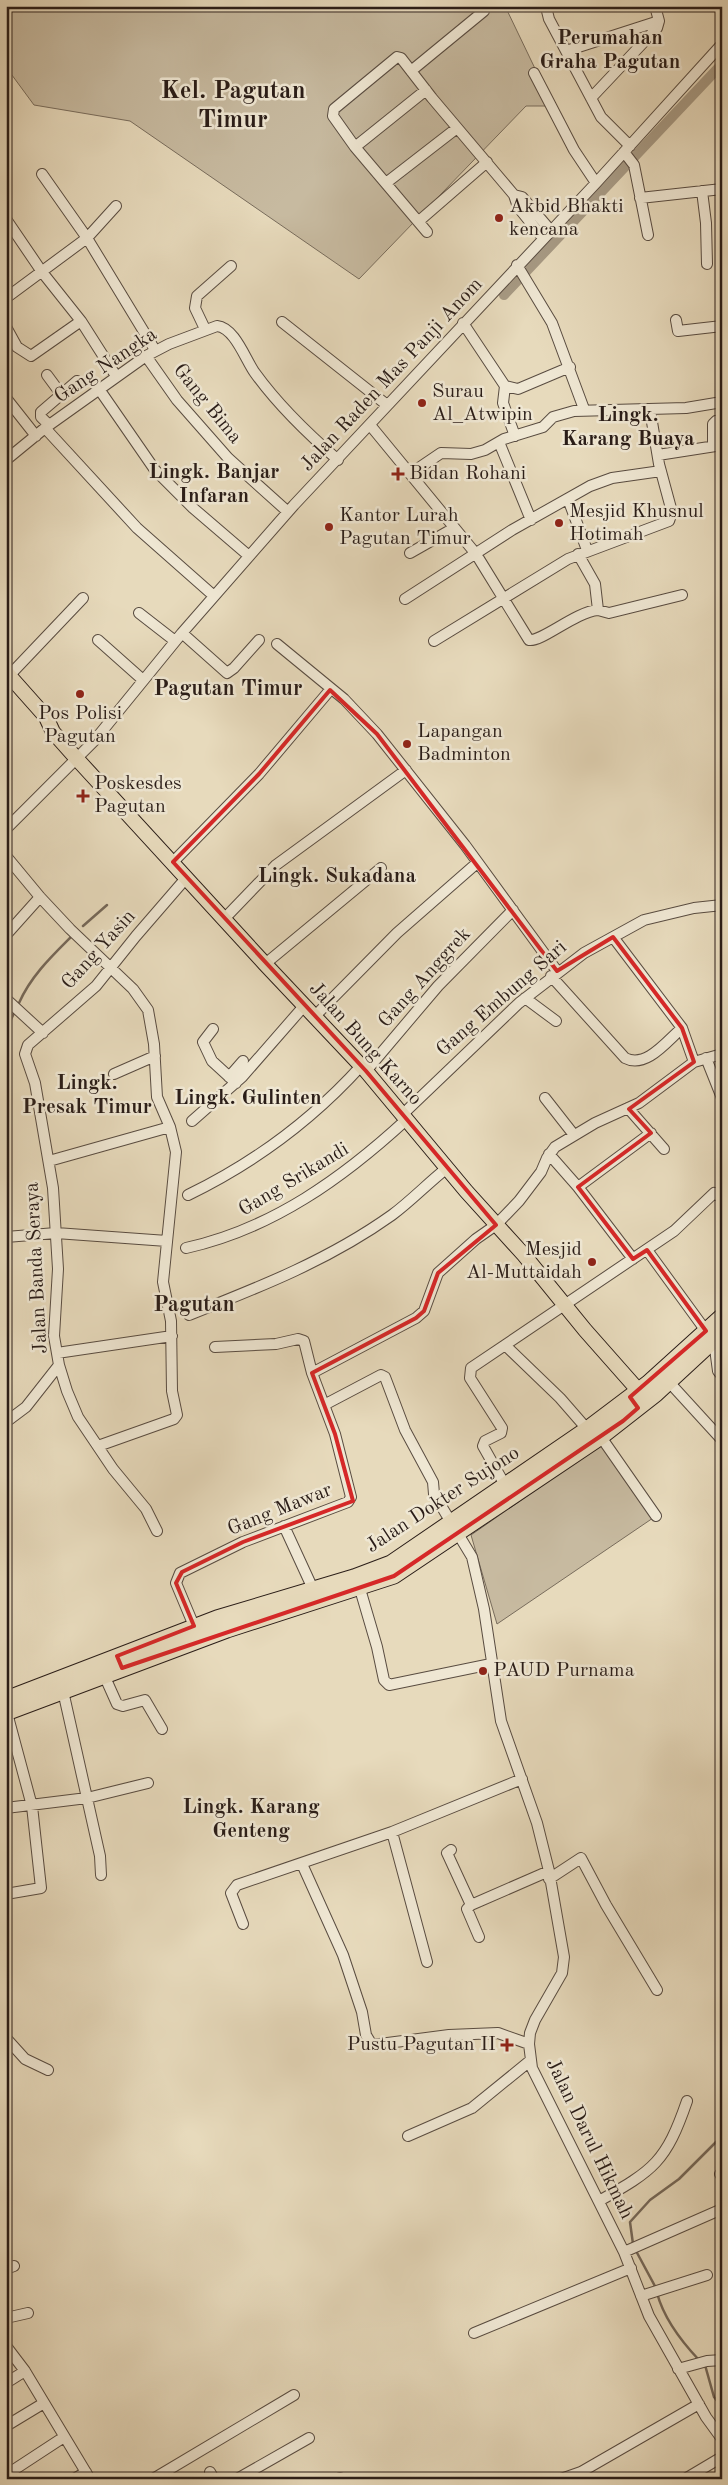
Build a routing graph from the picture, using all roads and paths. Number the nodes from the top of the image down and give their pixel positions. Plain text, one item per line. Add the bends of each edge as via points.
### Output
1 (549, 6) edge
2 (655, 6) edge
3 (484, 11) dead end
4 (659, 21) junction
5 (722, 44) edge
6 (566, 51) junction
7 (411, 71) junction
8 (534, 73) dead end
9 (426, 90) junction
10 (591, 98) junction
11 (457, 128) junction
12 (355, 147) junction
13 (630, 155) junction
14 (487, 162) junction
15 (42, 174) dead end
16 (386, 183) junction
17 (596, 183) junction
18 (722, 189) edge
19 (702, 191) junction
20 (640, 198) junction
21 (116, 206) dead end
22 (6, 219) edge
23 (419, 221) junction
24 (427, 232) dead end
25 (547, 235) junction
26 (648, 235) dead end
27 (87, 238) junction
28 (707, 264) dead end
29 (231, 266) dead end
30 (42, 272) junction
31 (522, 272) junction
32 (6, 298) edge
33 (676, 320) dead end
34 (81, 321) junction
35 (282, 322) dead end
36 (463, 323) junction
37 (722, 326) edge
38 (6, 327) edge
39 (205, 329) junction
40 (155, 350) junction
41 (146, 356) junction
42 (570, 366) junction
43 (47, 375) dead end
44 (116, 376) junction
45 (77, 381) dead end
46 (505, 386) junction
47 (99, 389) junction
48 (61, 394) junction
49 (6, 398) edge
50 (722, 402) edge
51 (387, 405) junction
52 (584, 410) junction
53 (650, 410) junction
54 (722, 420) edge
55 (370, 425) junction
56 (47, 427) junction
57 (36, 436) junction
58 (515, 436) junction
59 (498, 442) junction
60 (717, 445) edge
61 (658, 454) junction
62 (6, 460) edge
63 (338, 460) junction
64 (661, 471) junction
65 (410, 474) junction
66 (568, 499) junction
67 (288, 512) junction
68 (531, 520) junction
69 (454, 528) junction
70 (583, 552) junction
71 (410, 553) dead end
72 (476, 554) junction
73 (249, 556) junction
74 (682, 595) dead end
75 (214, 596) junction
76 (83, 598) dead end
77 (503, 598) junction
78 (405, 600) dead end
79 (598, 610) junction
80 (139, 614) dead end
81 (179, 637) junction
82 (98, 640) dead end
83 (259, 640) dead end
84 (434, 641) dead end
85 (277, 644) dead end
86 (7, 678) edge
87 (143, 680) junction
88 (330, 690) junction
89 (77, 759) junction
90 (406, 770) junction
91 (6, 829) edge
92 (6, 856) edge
93 (173, 862) junction
94 (477, 863) junction
95 (381, 868) dead end
96 (187, 877) junction
97 (40, 897) junction
98 (722, 906) edge
99 (513, 910) junction
100 (224, 918) junction
101 (6, 935) edge
102 (613, 937) junction
103 (265, 964) junction
104 (111, 969) junction
105 (554, 974) junction
106 (6, 999) edge
107 (529, 1002) junction
108 (304, 1006) junction
109 (314, 1017) junction
110 (556, 1021) dead end
111 (682, 1028) junction
112 (213, 1029) dead end
113 (43, 1033) junction
114 (33, 1041) joint
115 (722, 1054) edge
116 (154, 1056) junction
117 (706, 1058) junction
118 (243, 1061) dead end
119 (694, 1062) junction
120 (364, 1068) junction
121 (114, 1074) dead end
122 (232, 1080) junction
123 (546, 1098) dead end
124 (722, 1098) edge
125 (628, 1108) junction
126 (405, 1117) junction
127 (192, 1121) dead end
128 (170, 1127) junction
129 (651, 1133) junction
130 (574, 1135) junction
131 (664, 1149) dead end
132 (549, 1154) junction
133 (49, 1161) junction
134 (447, 1168) junction
135 (578, 1187) junction
136 (188, 1195) dead end
137 (722, 1198) edge
138 (496, 1225) junction
139 (56, 1233) junction
140 (6, 1237) edge
141 (167, 1241) junction
142 (186, 1248) dead end
143 (647, 1250) junction
144 (633, 1259) junction
145 (564, 1306) junction
146 (189, 1315) dead end
147 (722, 1316) edge
148 (714, 1335) edge
149 (172, 1336) junction
150 (505, 1345) junction
151 (215, 1347) dead end
152 (57, 1353) junction
153 (60, 1365) junction
154 (312, 1373) junction
155 (722, 1376) edge
156 (669, 1382) junction
157 (642, 1395) junction
158 (324, 1404) junction
159 (6, 1422) edge
160 (587, 1429) junction
161 (601, 1437) junction
162 (722, 1440) edge
163 (98, 1446) junction
164 (505, 1485) junction
165 (656, 1516) dead end
166 (284, 1526) junction
167 (455, 1528) junction
168 (157, 1531) dead end
169 (313, 1589) junction
170 (360, 1589) junction
171 (194, 1626) junction
172 (119, 1662) junction
173 (491, 1664) junction
174 (104, 1675) junction
175 (63, 1691) junction
176 (7, 1708) edge
177 (162, 1729) dead end
178 (522, 1779) junction
179 (148, 1783) dead end
180 (87, 1798) junction
181 (32, 1806) junction
182 (6, 1808) edge
183 (392, 1832) junction
184 (451, 1850) dead end
185 (302, 1864) junction
186 (101, 1875) dead end
187 (549, 1875) junction
188 (6, 1894) edge
189 (471, 1905) junction
190 (243, 1924) dead end
191 (479, 1937) dead end
192 (427, 1962) dead end
193 (657, 1990) dead end
194 (6, 2038) edge
195 (529, 2044) junction
196 (531, 2060) junction
197 (48, 2070) dead end
198 (687, 2101) dead end
199 (408, 2136) dead end
200 (600, 2201) junction
201 (722, 2209) edge
202 (631, 2248) junction
203 (631, 2268) junction
204 (707, 2275) dead end
205 (650, 2293) junction
206 (28, 2313) dead end
207 (6, 2318) edge
208 (474, 2333) dead end
209 (6, 2346) edge
210 (722, 2360) edge
211 (678, 2369) junction
212 (25, 2371) junction
213 (6, 2383) edge
214 (294, 2395) dead end
215 (44, 2402) junction
216 (699, 2404) junction
217 (6, 2426) edge
218 (64, 2437) junction
219 (309, 2438) dead end
220 (722, 2439) edge
221 (722, 2457) edge
222 (6, 2475) edge
223 (583, 2475) edge
224 (88, 2476) edge
225 (159, 2477) edge
226 (74, 2479) edge
227 (237, 2479) edge
228 (562, 2479) edge
229 (685, 2479) edge

1 - 6 street via 547,14
2 - 4 street
3 - 7 street
4 - 6 street
4 - 10 street via 657,28
5 - 13 street, Jalan Raden Mas Panji Anom
6 - 10 street
7 - 9 street
7 - 12 street via 401,58 395,58 334,109 334,119
8 - 17 street via 574,150
9 - 11 street
9 - 12 street
10 - 13 street via 601,118
11 - 14 street
11 - 16 street
12 - 16 street
13 - 17 street, Jalan Raden Mas Panji Anom
13 - 20 street
14 - 23 street
14 - 25 street via 514,195 518,207
15 - 27 street
16 - 23 street
17 - 25 street, Jalan Raden Mas Panji Anom
18 - 19 street
19 - 20 street
19 - 28 street
20 - 26 street
21 - 27 street
22 - 30 street
23 - 24 street
25 - 31 street, Jalan Raden Mas Panji Anom
27 - 30 street
27 - 40 street
29 - 39 street via 197,296 195,308
30 - 32 street
30 - 34 street
31 - 36 street, Jalan Raden Mas Panji Anom
31 - 42 street via 552,323
33 - 37 street via 678,331
34 - 38 street via 31,356 17,347
34 - 44 street
35 - 51 street
36 - 46 street
36 - 51 street, Jalan Raden Mas Panji Anom
39 - 40 street, Gang Nangka
39 - 63 street via 222,327 232,336 276,400
40 - 41 street, Gang Nangka
41 - 44 street, Gang Nangka
41 - 67 street, Gang Bima via 177,400 228,458
42 - 46 street via 518,389
42 - 52 street
43 - 48 street
44 - 47 street, Gang Nangka
45 - 48 street
46 - 58 street via 503,403
47 - 56 street, Gang Nangka
47 - 73 street via 154,470
48 - 56 street via 41,412
49 - 57 street
50 - 53 street
51 - 55 street, Jalan Raden Mas Panji Anom
52 - 53 street
52 - 58 street via 554,417 543,427
53 - 61 street
54 - 60 street via 713,424
55 - 63 street, Jalan Raden Mas Panji Anom
55 - 65 street
56 - 57 street, Gang Nangka
56 - 75 street via 137,528
57 - 62 street, Gang Nangka
58 - 59 street
59 - 65 street via 471,454 441,453
59 - 68 street
60 - 61 street
61 - 64 street
63 - 67 street, Jalan Raden Mas Panji Anom
64 - 66 street via 612,478
64 - 70 street via 672,512 669,522
65 - 69 street
66 - 68 street
66 - 70 street
67 - 73 street, Jalan Raden Mas Panji Anom
68 - 72 street
69 - 71 street
69 - 72 street
70 - 77 street
70 - 79 street via 595,584
72 - 77 street
72 - 78 street
73 - 75 street, Jalan Raden Mas Panji Anom
74 - 79 street via 609,613
75 - 81 street, Jalan Raden Mas Panji Anom
76 - 86 street
77 - 79 street via 525,635 533,641 577,615
77 - 84 street
80 - 81 street
81 - 83 street via 227,673
81 - 87 street, Jalan Raden Mas Panji Anom
82 - 87 street
85 - 88 street
86 - 89 main road, Jalan Bung Karno via 46,717
87 - 89 street, Jalan Raden Mas Panji Anom
88 - 90 street via 361,716
88 - 93 street via 259,774
89 - 91 street
89 - 93 main road, Jalan Bung Karno
90 - 94 street
90 - 100 street via 276,865
92 - 97 street
93 - 96 main road, Jalan Bung Karno
94 - 99 street
94 - 109 street via 397,933
95 - 103 street
96 - 100 main road, Jalan Bung Karno
96 - 104 street, Gang Yasin
97 - 101 street
97 - 104 street
98 - 102 street, Gang Embung Sari via 661,915
99 - 105 street
99 - 120 street, Gang Anggrek
100 - 103 main road, Jalan Bung Karno
102 - 105 street, Gang Embung Sari
102 - 111 street
103 - 108 main road, Jalan Bung Karno
104 - 113 street, Gang Yasin
104 - 116 street via 133,989 148,1010
105 - 107 street, Gang Embung Sari
105 - 111 street via 625,1058 646,1059
106 - 113 street
107 - 110 street
107 - 126 street, Gang Embung Sari via 456,1061
108 - 109 main road, Jalan Bung Karno
108 - 122 street
109 - 120 main road, Jalan Bung Karno
111 - 119 street
112 - 122 street via 203,1042 212,1061
113 - 114 street, Gang Yasin
114 - 133 street, Jalan Banda Seraya via 25,1054
115 - 117 street
116 - 121 street
116 - 128 street via 157,1097
117 - 119 street
117 - 124 street
118 - 122 street
119 - 125 street
120 - 126 main road, Jalan Bung Karno
120 - 136 street, Gang Anggrek via 302,1123 258,1156
122 - 127 street
123 - 130 street
125 - 129 street
125 - 130 street
126 - 134 main road, Jalan Bung Karno
126 - 142 street, Gang Srikandi via 358,1163 288,1208 234,1235
128 - 133 street
128 - 141 street via 176,1162
129 - 131 street
129 - 135 street
130 - 132 street via 558,1144
132 - 135 street
132 - 138 street via 534,1182
133 - 139 street, Jalan Banda Seraya
134 - 138 main road, Jalan Bung Karno
134 - 146 street via 394,1214 324,1258
135 - 144 street
137 - 143 street via 714,1193 683,1224
138 - 145 main road, Jalan Bung Karno
138 - 154 street via 438,1273 424,1311 416,1318
139 - 140 street
139 - 141 street
139 - 152 street, Jalan Banda Seraya via 58,1269 54,1328
141 - 149 street via 163,1282
143 - 144 street
143 - 148 street
144 - 145 street
145 - 150 street
145 - 157 main road, Jalan Bung Karno
147 - 148 highway, Jalan Dokter Sujono
148 - 155 street via 718,1371
148 - 156 highway
148 - 157 highway, Jalan Dokter Sujono
149 - 152 street
149 - 163 street via 172,1392 176,1417
150 - 160 street
150 - 164 street via 472,1367 470,1378 502,1428 483,1446
151 - 154 street, Gang Mawar via 276,1344 298,1339 304,1342
152 - 153 street, Jalan Banda Seraya
153 - 159 street via 37,1395
153 - 163 street, Jalan Banda Seraya via 78,1417
154 - 158 street, Gang Mawar
156 - 157 highway
156 - 162 street
157 - 160 highway, Jalan Dokter Sujono
157 - 161 highway
158 - 166 street, Gang Mawar via 351,1499
158 - 167 street, Jalan Darul Hikmah via 381,1375 385,1377 405,1430 434,1482 434,1494
160 - 164 highway, Jalan Dokter Sujono
161 - 165 street
161 - 167 highway
163 - 168 street, Jalan Banda Seraya via 146,1509
164 - 167 highway, Jalan Dokter Sujono
166 - 169 street
166 - 171 street, Gang Mawar via 179,1574 176,1583
167 - 169 highway, Jalan Dokter Sujono via 390,1563
167 - 170 highway via 394,1576
167 - 173 street, Jalan Darul Hikmah via 472,1557 484,1609
169 - 171 highway, Jalan Dokter Sujono
170 - 172 highway
170 - 173 street via 384,1680 388,1684 393,1686
171 - 172 highway, Jalan Dokter Sujono
172 - 174 highway
172 - 176 highway, Jalan Dokter Sujono
173 - 178 street, Jalan Darul Hikmah via 501,1722
174 - 175 highway
174 - 177 street via 117,1704 123,1706 145,1700
175 - 176 highway
175 - 180 street
176 - 181 street
178 - 183 street
178 - 187 street, Jalan Darul Hikmah via 537,1823
179 - 180 street
180 - 181 street
180 - 186 street
181 - 182 street
181 - 188 street via 41,1888
183 - 185 street
183 - 192 street
184 - 189 street via 447,1853
185 - 190 street via 234,1887 231,1893
185 - 195 street via 343,1955 362,2012 366,2035 372,2045 498,2032
187 - 189 street
187 - 193 street via 581,1858
187 - 195 street, Jalan Darul Hikmah via 564,1965 535,2020
189 - 191 street via 467,1909
194 - 197 street via 24,2059
195 - 196 street, Jalan Darul Hikmah
196 - 199 street via 472,2108
196 - 200 street, Jalan Darul Hikmah via 557,2121
198 - 200 street via 676,2132 652,2169
200 - 202 street, Jalan Darul Hikmah
201 - 202 street
202 - 203 street, Jalan Darul Hikmah
203 - 205 street, Jalan Darul Hikmah
203 - 208 street
204 - 205 street
205 - 211 street, Jalan Darul Hikmah via 649,2316
206 - 207 street
209 - 212 street
210 - 211 street
211 - 216 street, Jalan Darul Hikmah
212 - 213 street
212 - 215 street
214 - 225 street
215 - 217 street
215 - 218 street
216 - 220 street, Jalan Darul Hikmah
216 - 223 street
218 - 222 street
218 - 224 street
219 - 227 street
221 - 229 street
223 - 228 street
224 - 226 street

